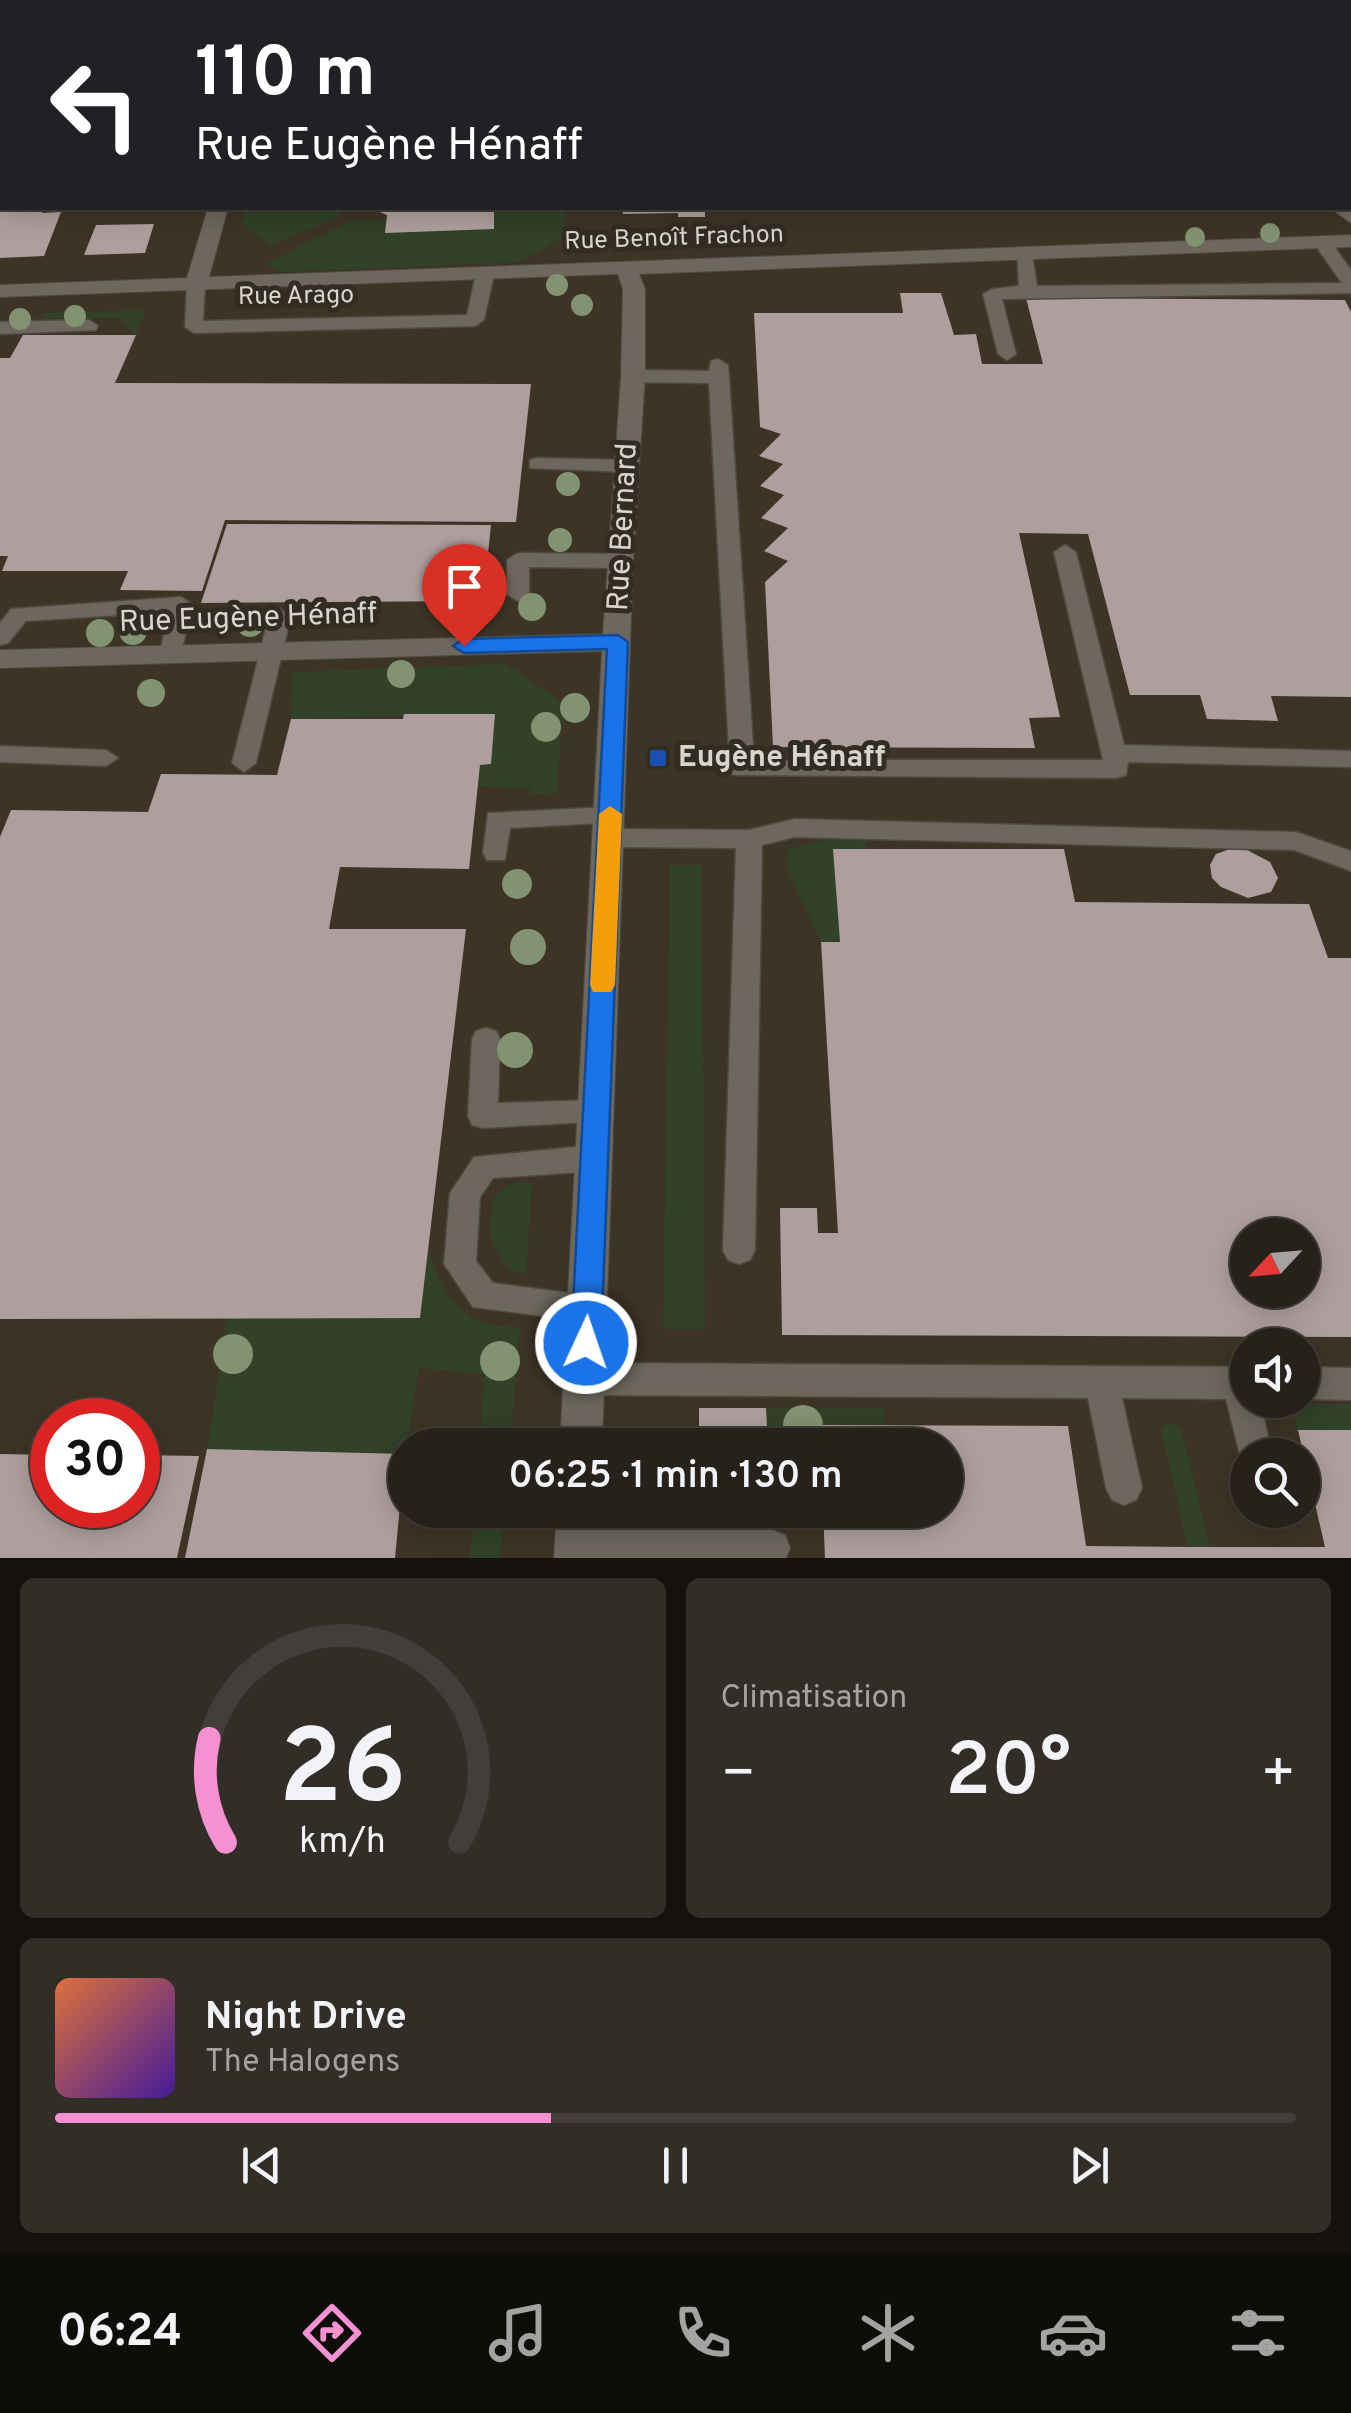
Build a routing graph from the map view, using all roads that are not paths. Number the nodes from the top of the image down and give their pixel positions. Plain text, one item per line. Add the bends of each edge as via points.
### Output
1 (217, 210) edge
2 (1351, 241) edge
3 (1322, 242) junction
4 (1022, 254) junction
5 (628, 269) junction
6 (485, 274) junction
7 (196, 284) junction
8 (1351, 286) edge
9 (0, 291) edge
10 (1029, 291) junction
11 (89, 326) dead end
12 (0, 328) edge
13 (1007, 354) dead end
14 (633, 376) junction
15 (537, 464) dead end
16 (627, 466) junction
17 (1065, 552) dead end
18 (620, 561) junction
19 (518, 594) dead end
20 (280, 616) dead end
21 (0, 638) edge
22 (618, 642) junction
23 (271, 651) junction
24 (172, 654) junction
25 (0, 659) edge
26 (1114, 752) junction
27 (0, 754) edge
28 (106, 758) dead end
29 (1351, 758) edge
30 (244, 763) dead end
31 (610, 827) junction
32 (748, 839) junction
33 (496, 853) dead end
34 (1351, 861) edge
35 (486, 1039) dead end
36 (596, 1112) junction
37 (594, 1158) junction
38 (739, 1250) dead end
39 (588, 1307) junction
40 (584, 1379) junction
41 (1102, 1382) junction
42 (1230, 1383) edge
43 (1320, 1383) edge
44 (1351, 1384) edge
45 (582, 1428) edge
46 (1124, 1488) dead end
47 (577, 1538) edge
48 (772, 1548) dead end

1 - 7 street, Rue Arago
2 - 3 street, Rue Benoît Frachon
3 - 4 street, Rue Benoît Frachon
3 - 8 lane
4 - 5 street, Rue Benoît Frachon
4 - 10 lane
5 - 6 street, Rue Benoît Frachon
5 - 14 street, Rue Bernard via 634,290
6 - 7 street, Rue Benoît Frachon
6 - 7 lane, Rue Arago via 476,320 194,328
7 - 9 street, Rue Benoît Frachon
8 - 10 lane
10 - 13 lane via 992,294
11 - 12 lane
14 - 16 street, Rue Bernard
14 - 26 lane via 718,371 742,769 1117,770
15 - 16 lane
16 - 18 street, Rue Bernard
17 - 26 lane
18 - 19 lane via 518,560
18 - 22 street, Rue Bernard
20 - 23 lane
21 - 24 lane via 19,614 182,604
22 - 23 street, Rue Eugène Hénaff
22 - 31 street, Rue Bernard
23 - 24 street, Rue Eugène Hénaff
23 - 30 lane
24 - 25 street, Rue Eugène Hénaff
26 - 29 lane
27 - 28 lane
31 - 32 lane
31 - 33 lane via 497,819
31 - 36 street, Rue Bernard
32 - 34 lane via 795,828 1296,841
32 - 38 lane
35 - 36 lane via 483,1116
36 - 37 street, Rue Bernard
37 - 39 street, Rue Bernard
37 - 39 lane via 485,1166 464,1193 460,1264 484,1297
39 - 40 street, Rue Bernard
40 - 41 lane
40 - 45 street, Rue Bernard
41 - 42 lane
41 - 46 lane
43 - 44 lane
47 - 48 lane

